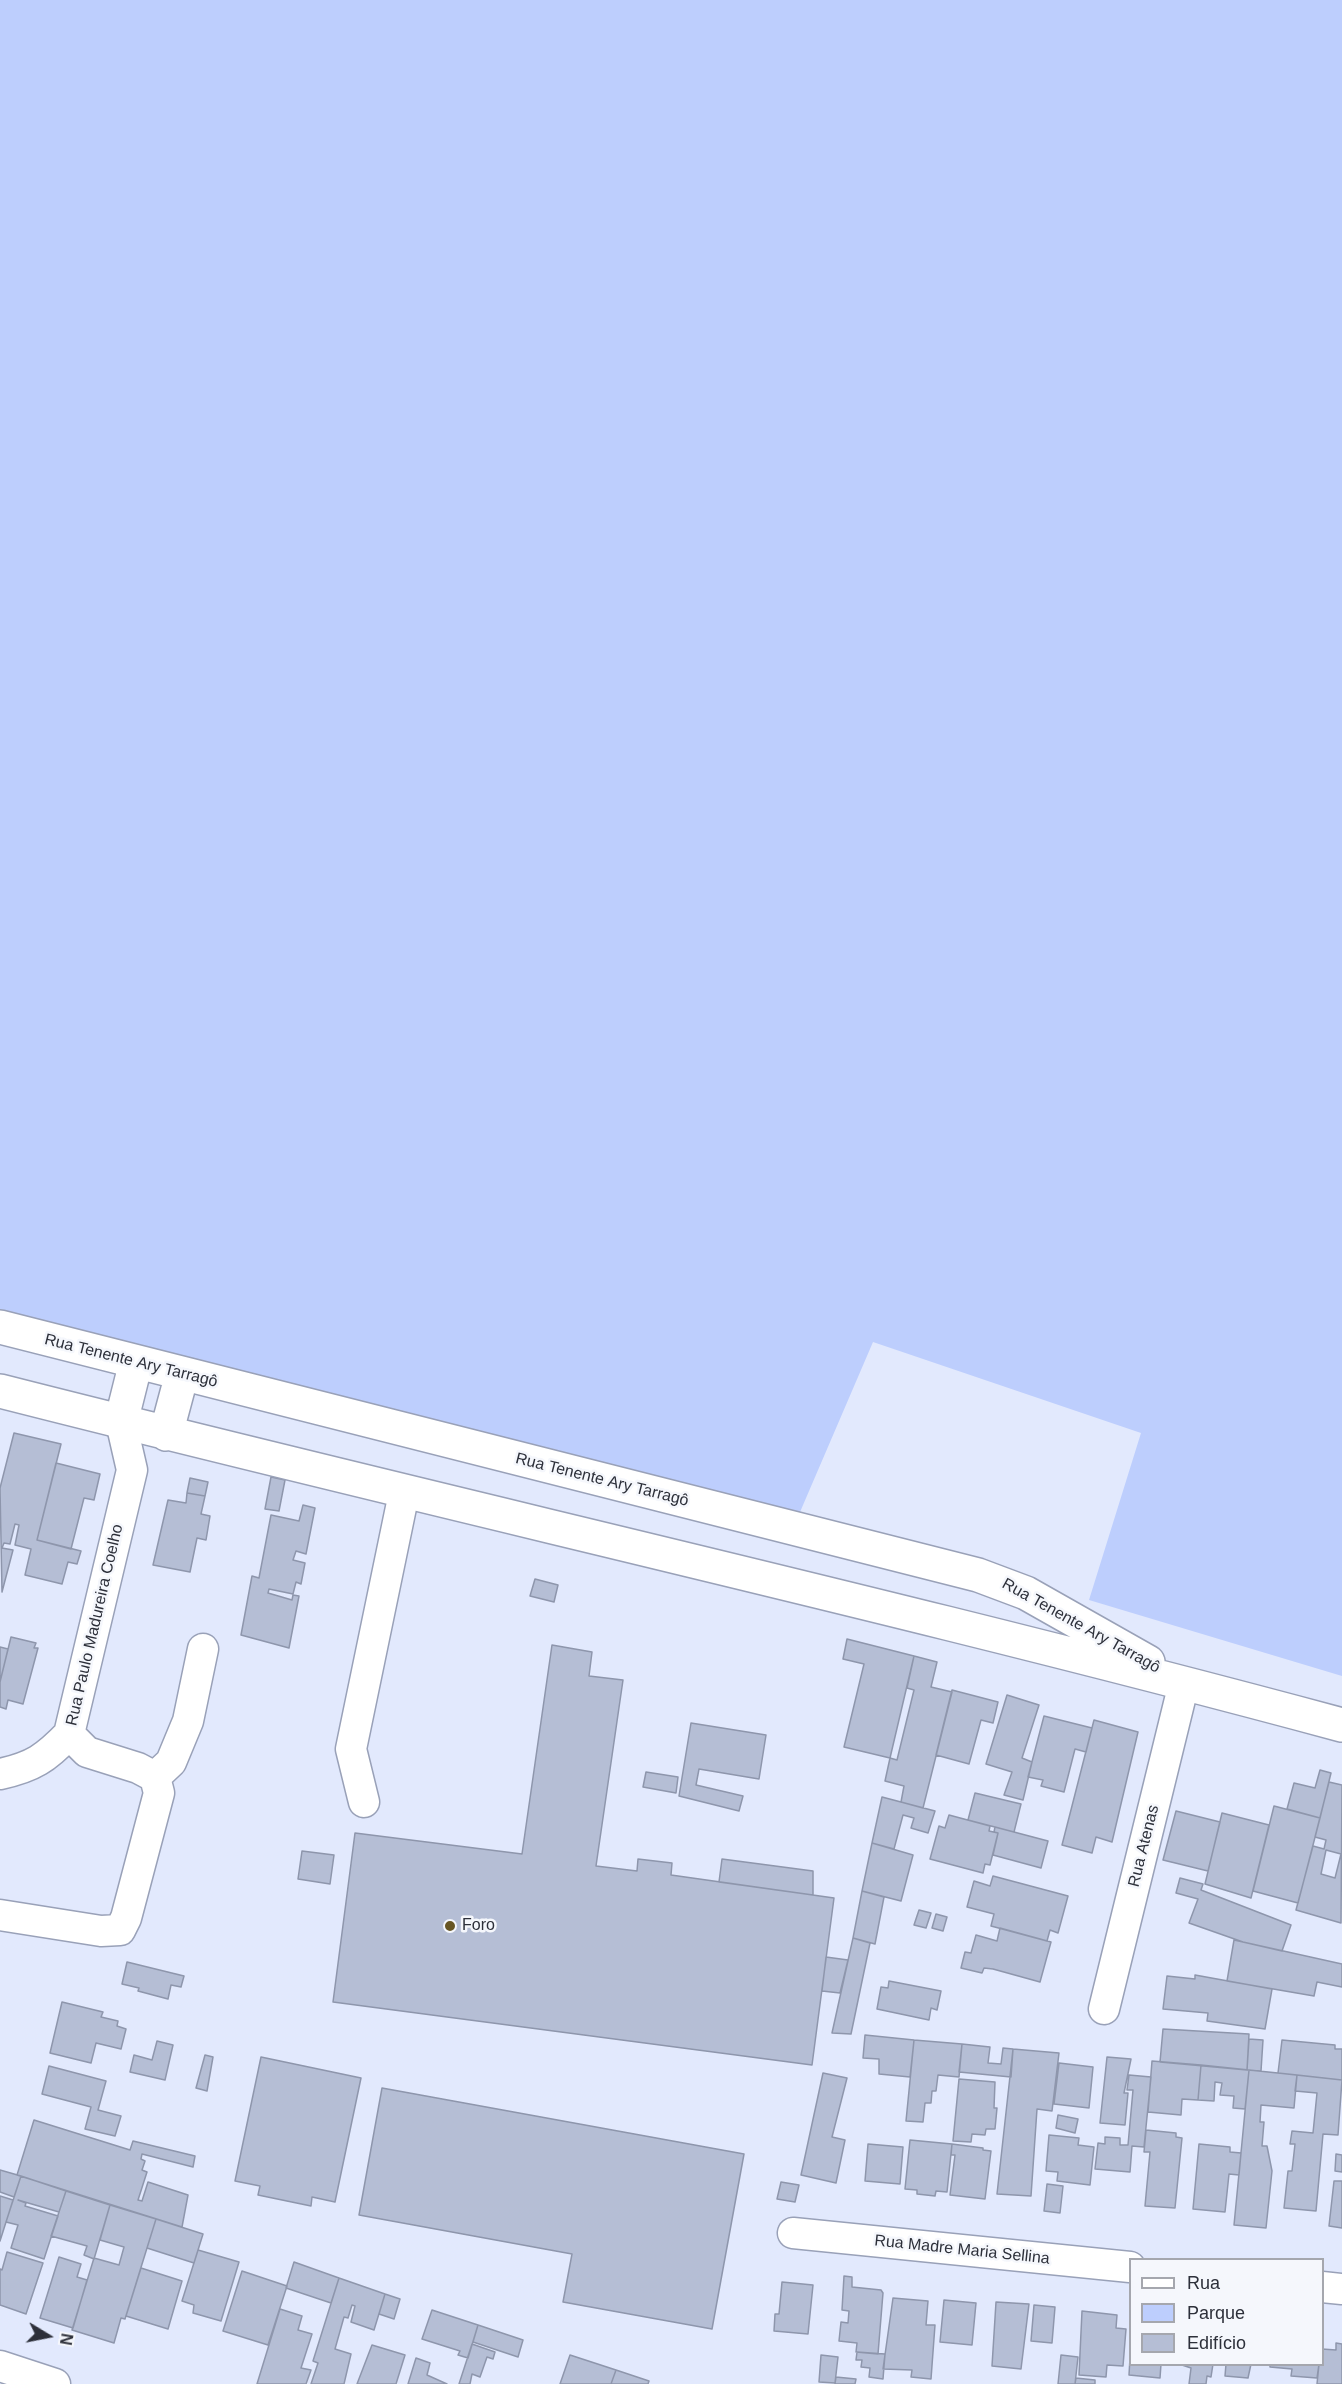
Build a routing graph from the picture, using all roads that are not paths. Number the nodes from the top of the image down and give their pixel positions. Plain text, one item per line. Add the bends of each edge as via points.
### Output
1 (0, 1327) edge
2 (136, 1362) junction
3 (182, 1374) junction
4 (0, 1391) edge
5 (121, 1422) junction
6 (166, 1434) junction
7 (132, 1470) junction
8 (404, 1493) junction
9 (988, 1578) junction
10 (973, 1631) junction
11 (203, 1649) dead end
12 (1184, 1683) junction
13 (1342, 1725) edge
14 (69, 1734) junction
15 (0, 1774) edge
16 (155, 1777) junction
17 (364, 1802) dead end
18 (0, 1914) edge
19 (1104, 2009) dead end
20 (793, 2233) dead end
21 (1129, 2267) edge
22 (1324, 2287) edge
23 (1342, 2289) edge
24 (0, 2366) edge
25 (55, 2384) edge

1 - 2 main road, Rua Tenente Ary Tarragô
2 - 3 main road, Rua Tenente Ary Tarragô
2 - 5 main road
3 - 6 main road
3 - 9 main road, Rua Tenente Ary Tarragô
4 - 5 main road, Rua Tenente Ary Tarragô
5 - 6 main road, Rua Tenente Ary Tarragô
5 - 7 street, Rua Paulo Madureira Coelho
6 - 7 street, Rua Paulo Madureira Coelho
6 - 8 main road, Rua Tenente Ary Tarragô
7 - 14 street, Rua Paulo Madureira Coelho
8 - 10 main road, Rua Tenente Ary Tarragô
8 - 17 street via 351,1749
9 - 10 main road via 999,1602 995,1617 987,1627
9 - 12 main road, Rua Tenente Ary Tarragô via 1026,1593
10 - 12 main road, Rua Tenente Ary Tarragô
11 - 16 street via 188,1721 171,1762
12 - 13 main road, Rua Tenente Ary Tarragô
12 - 19 street, Rua Atenas
14 - 15 street, Rua Paulo Madureira Coelho via 49,1755 26,1769
14 - 16 street via 87,1752
16 - 18 street via 159,1793 120,1930 101,1931
20 - 21 street, Rua Madre Maria Sellina
22 - 23 street
24 - 25 street

